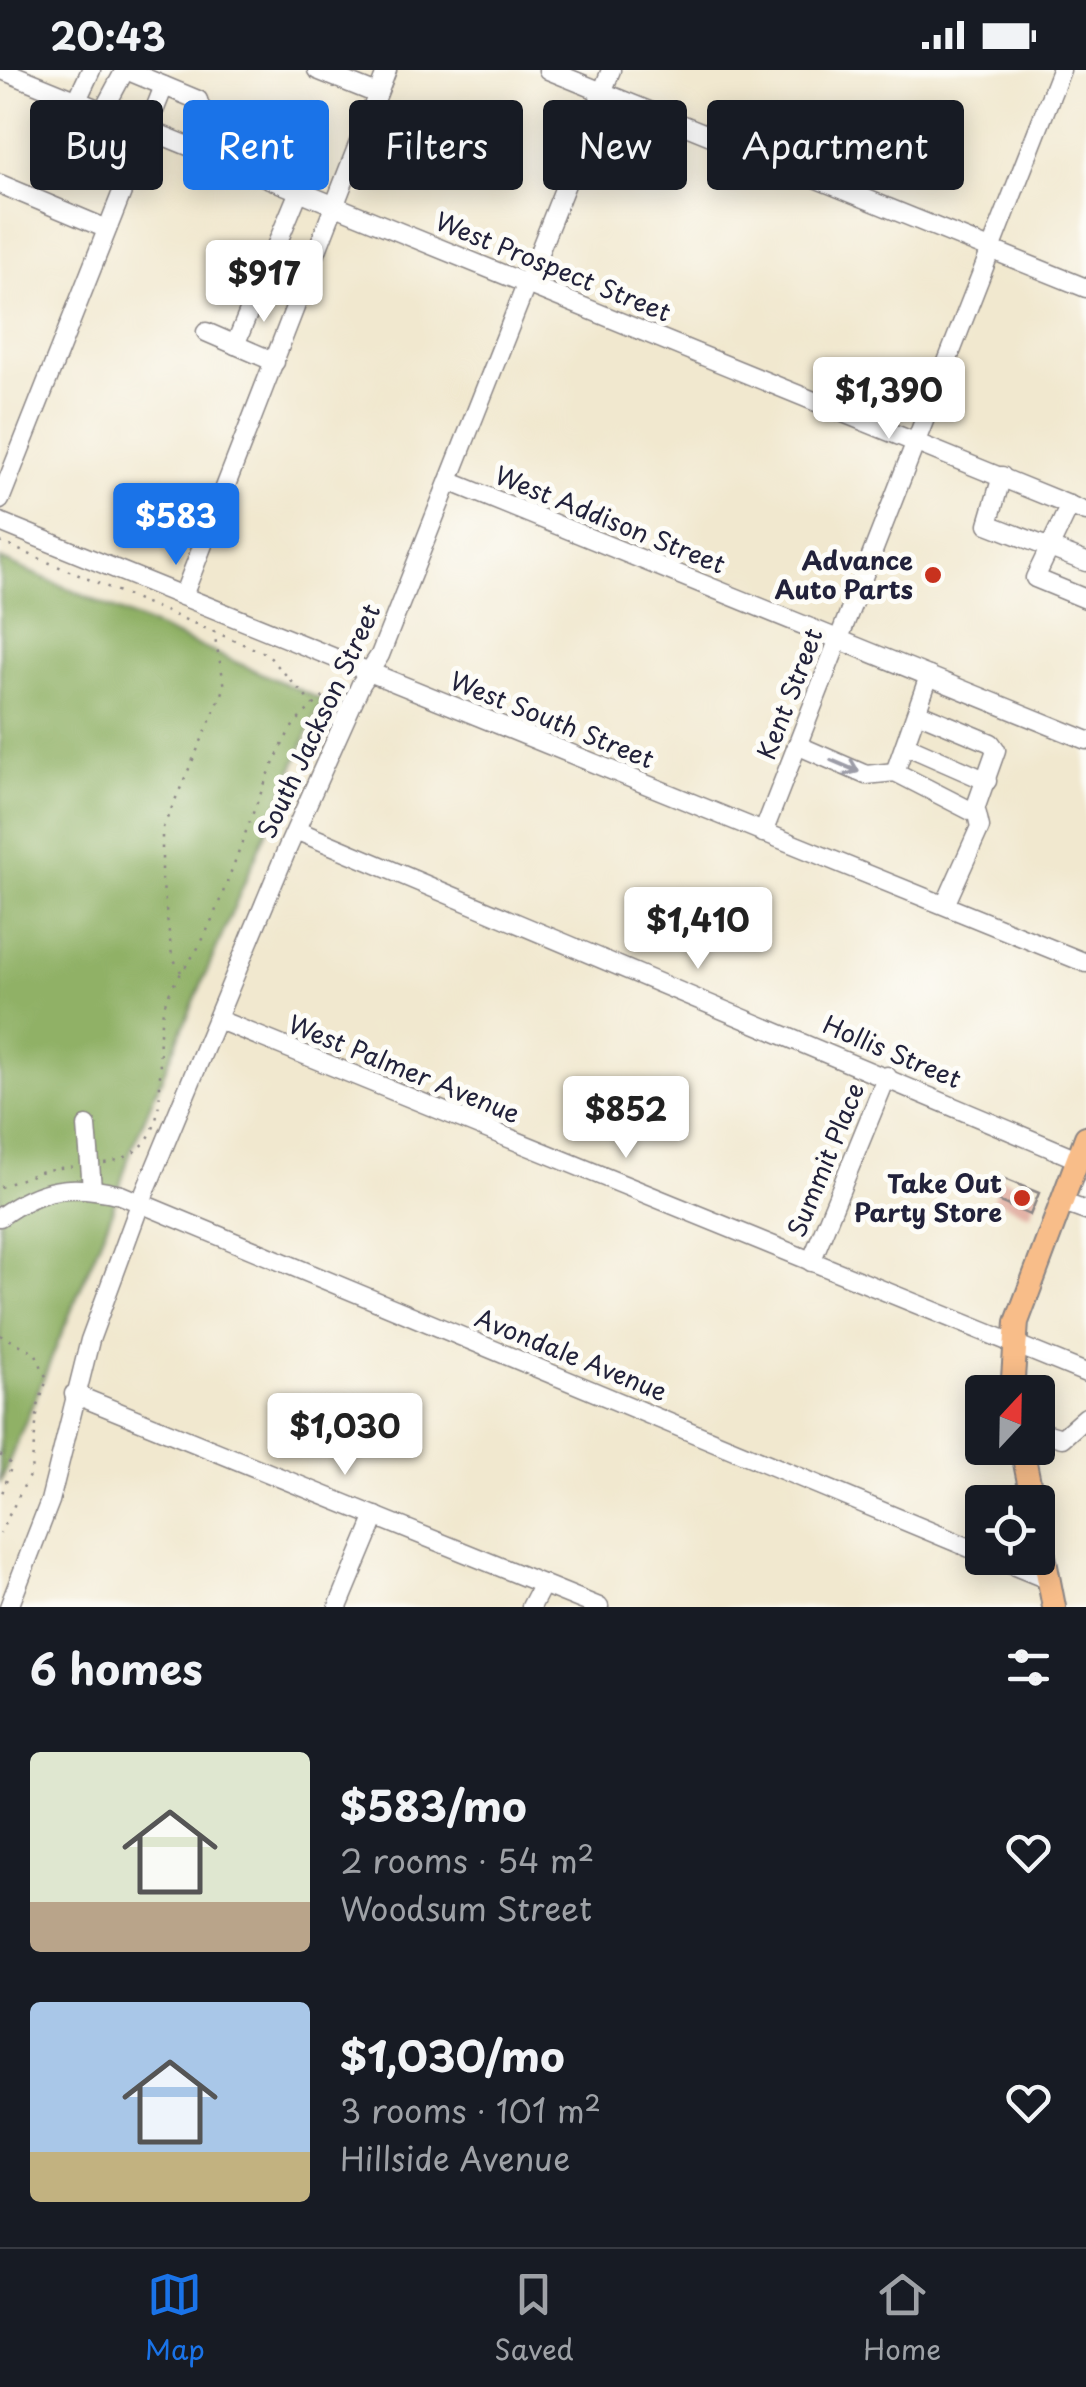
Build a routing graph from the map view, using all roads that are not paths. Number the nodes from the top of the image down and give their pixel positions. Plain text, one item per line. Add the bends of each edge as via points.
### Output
1 (2, 70) edge
2 (91, 70) edge
3 (126, 70) edge
4 (317, 70) edge
5 (386, 70) edge
6 (548, 70) edge
7 (610, 70) edge
8 (1061, 70) edge
9 (343, 74) edge
10 (164, 86) junction
11 (602, 90) junction
12 (377, 94) junction
13 (77, 100) joint
14 (108, 100) edge
15 (158, 100) edge
16 (198, 100) edge
17 (0, 184) edge
18 (122, 190) edge
19 (293, 190) edge
20 (298, 192) junction
21 (336, 207) junction
22 (107, 228) junction
23 (990, 249) junction
24 (528, 283) junction
25 (1086, 288) edge
26 (206, 332) dead end
27 (235, 345) junction
28 (275, 362) junction
29 (915, 441) junction
30 (1002, 476) junction
31 (449, 481) junction
32 (0, 500) edge
33 (1078, 508) edge
34 (0, 522) edge
35 (1048, 547) junction
36 (1086, 562) edge
37 (184, 596) junction
38 (1086, 598) edge
39 (838, 640) junction
40 (369, 672) junction
41 (929, 676) junction
42 (916, 712) junction
43 (1086, 740) edge
44 (797, 745) junction
45 (905, 745) junction
46 (895, 772) junction
47 (987, 781) junction
48 (974, 812) junction
49 (298, 831) junction
50 (762, 833) junction
51 (945, 905) junction
52 (1086, 963) edge
53 (220, 1020) junction
54 (887, 1076) junction
55 (88, 1126) dead end
56 (1082, 1148) edge
57 (92, 1188) junction
58 (1061, 1202) junction
59 (140, 1204) junction
60 (1086, 1212) edge
61 (0, 1217) edge
62 (811, 1262) junction
63 (1015, 1344) junction
64 (1086, 1373) edge
65 (1013, 1375) edge
66 (74, 1394) junction
67 (1086, 1418) edge
68 (1055, 1436) edge
69 (376, 1516) junction
70 (965, 1545) edge
71 (1036, 1575) edge
72 (1047, 1575) edge
73 (1048, 1580) junction
74 (542, 1584) junction
75 (9, 1607) edge
76 (338, 1607) edge
77 (531, 1607) edge
78 (598, 1607) edge
79 (1054, 1607) edge

1 - 13 street, West Prospect Street
2 - 13 street
3 - 10 street
3 - 14 street
4 - 9 street
5 - 12 street
6 - 11 street
7 - 11 street, South Jackson Street
8 - 23 street, Kent Street
9 - 12 street
10 - 15 street
10 - 16 street
11 - 23 street
11 - 24 street, South Jackson Street
12 - 21 street
17 - 22 street
18 - 22 street
19 - 20 street, West Prospect Street
20 - 21 street, West Prospect Street
20 - 27 street
21 - 24 street, West Prospect Street
21 - 28 street
22 - 32 street
23 - 25 street
23 - 29 street, Kent Street
24 - 29 street, West Prospect Street
24 - 31 street, South Jackson Street
26 - 27 street
27 - 28 street
28 - 37 street
29 - 30 street, West Prospect Street
29 - 39 street, Kent Street
30 - 33 street, West Prospect Street
30 - 35 street via 988,524
31 - 39 street, West Addison Street
31 - 40 street, South Jackson Street
33 - 35 street
34 - 37 street, West South Street
35 - 36 street
35 - 38 street via 1035,578
37 - 40 street, West South Street
39 - 41 street, West Addison Street
39 - 44 street, Kent Street
40 - 49 street, South Jackson Street
40 - 50 street, West South Street
41 - 42 street
41 - 43 street, West Addison Street
42 - 45 street
42 - 47 street via 991,743 996,750
44 -> 46 street via 866,774
44 - 50 street, Kent Street
45 - 46 street
45 - 47 street
46 - 48 street
47 - 48 street
48 - 51 street via 980,827
49 - 53 street, South Jackson Street
49 - 54 street, Hollis Street
50 - 51 street, West South Street
51 - 52 street, West South Street
53 - 59 street, South Jackson Street
53 - 62 street, West Palmer Avenue
54 - 56 street, Hollis Street
54 - 62 street, Summit Place
55 - 57 street
56 - 58 main road
57 - 59 street, Avondale Avenue
57 - 61 street via 44,1191
58 - 60 street
58 - 63 main road
59 - 66 street, South Jackson Street
59 - 70 street, Avondale Avenue
62 - 63 street, West Palmer Avenue
63 - 64 street, West Palmer Avenue
63 - 65 main road
66 - 69 street
66 - 75 street, South Jackson Street via 50,1501
67 - 68 street via 1062,1438
69 - 74 street
69 - 76 street
71 - 73 street
72 - 73 main road
73 - 79 main road
74 - 77 street
74 - 78 street

